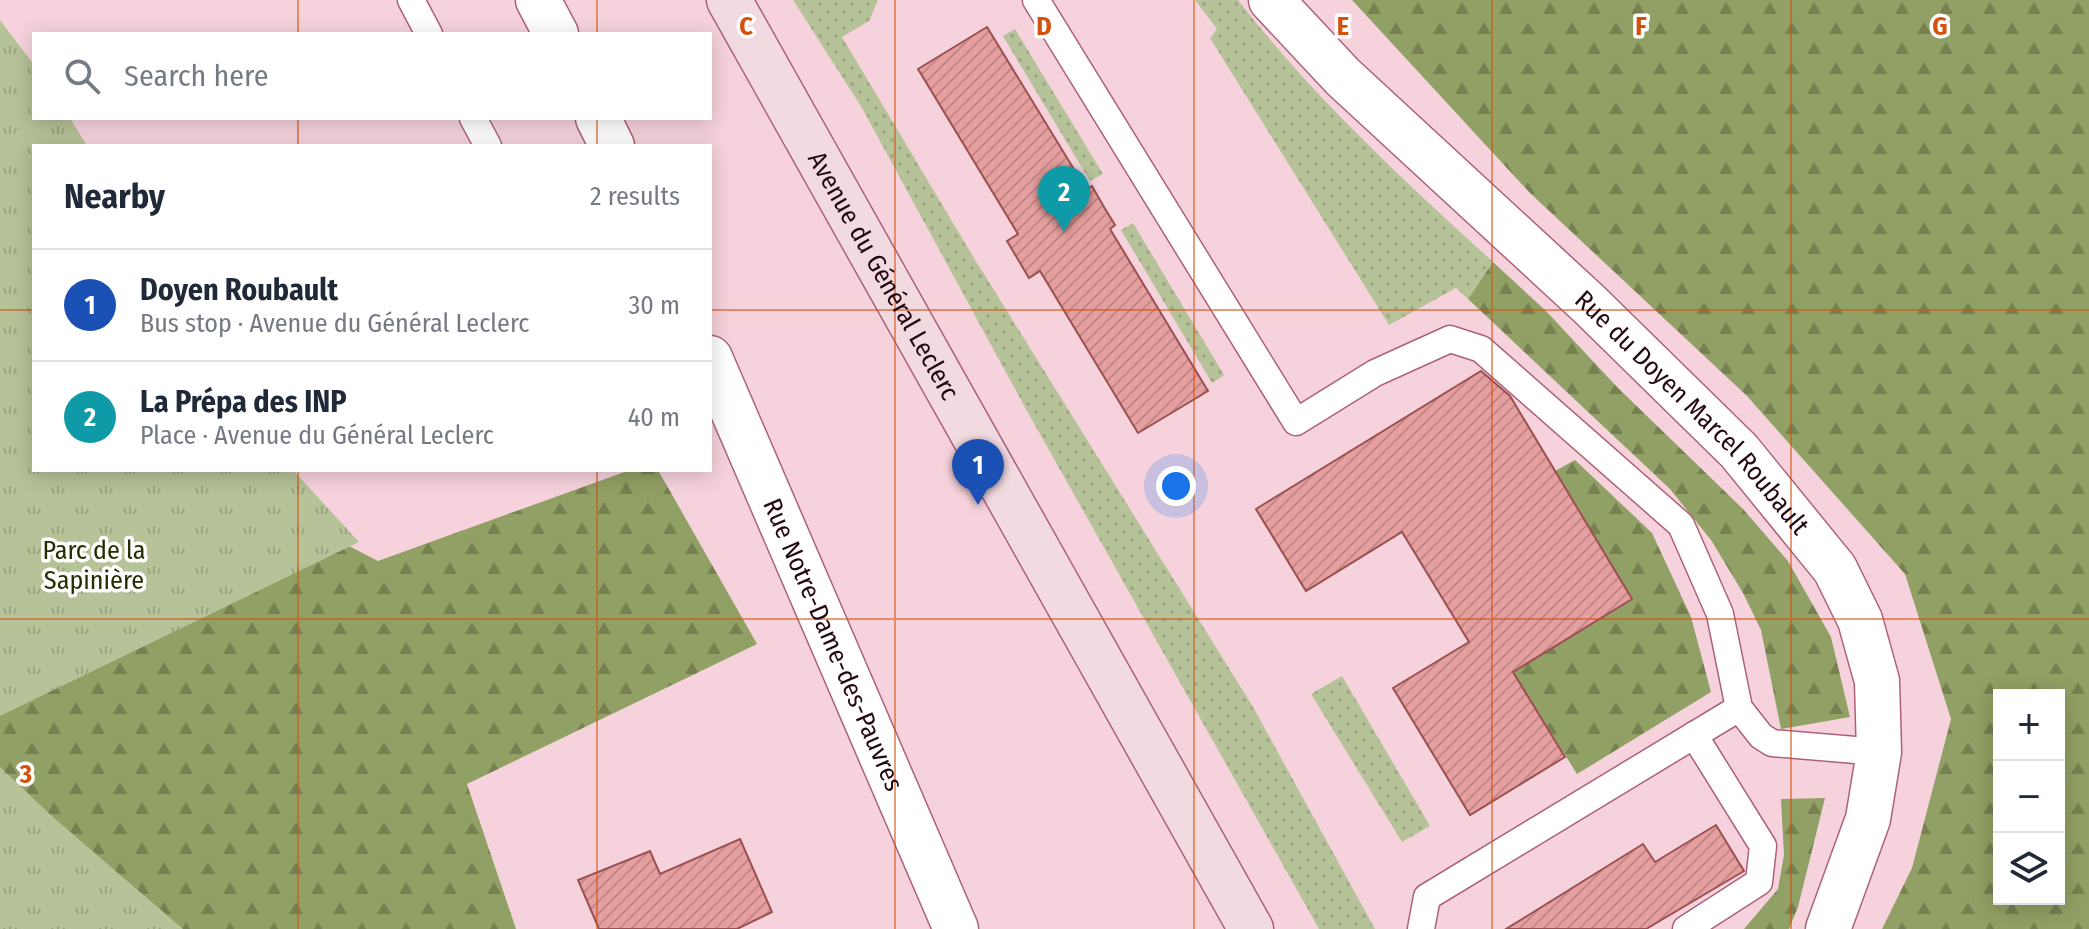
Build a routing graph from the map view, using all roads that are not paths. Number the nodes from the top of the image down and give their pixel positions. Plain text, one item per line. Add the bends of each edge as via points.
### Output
1 (411, 0) edge
2 (538, 0) edge
3 (729, 0) edge
4 (1036, 0) edge
5 (1271, 0) edge
6 (428, 32) edge
7 (555, 32) edge
8 (474, 120) edge
9 (599, 120) edge
10 (487, 144) edge
11 (611, 144) edge
12 (712, 363) edge
13 (1739, 708) junction
14 (1694, 735) junction
15 (1879, 752) junction
16 (956, 929) edge
17 (1251, 929) edge
18 (1421, 929) edge
19 (1686, 929) edge
20 (1828, 929) edge

1 - 6 lane
2 - 7 street
3 - 17 main road, Avenue du Général Leclerc
4 - 13 lane via 1296,422 1375,373 1450,339 1481,349 1681,525 1720,614
5 - 15 street, Rue du Doyen Marcel Roubault via 1343,77 1739,451 1807,533 1835,569 1860,620 1877,681
8 - 10 lane
9 - 11 street
12 - 16 street, Rue Notre-Dame-des-Pauvres
13 - 14 lane
13 - 15 lane via 1772,743
14 - 18 lane via 1427,897
14 - 19 lane via 1763,846 1759,882
15 - 20 street, Rue du Doyen Marcel Roubault via 1868,819

